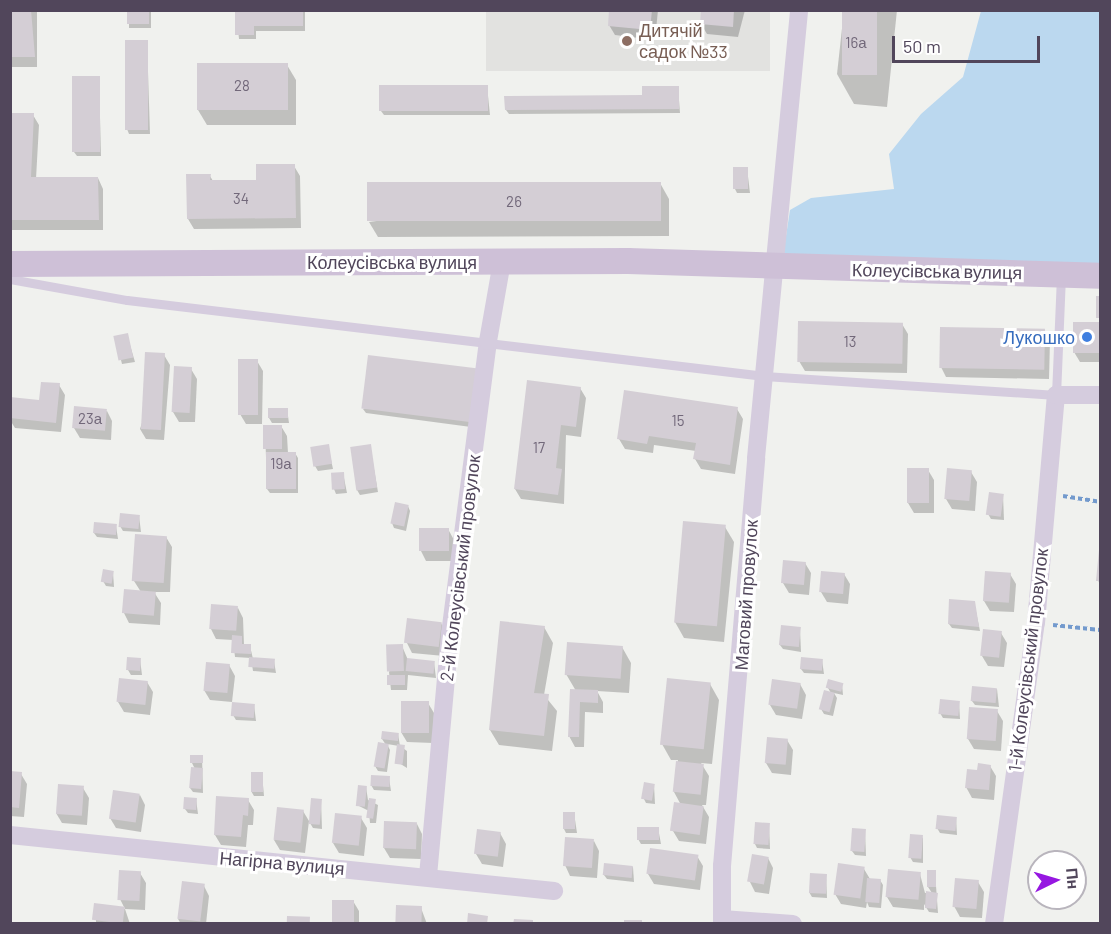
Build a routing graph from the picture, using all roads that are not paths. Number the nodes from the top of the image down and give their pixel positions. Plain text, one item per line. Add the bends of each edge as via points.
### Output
1 (799, 10) edge
2 (502, 262) junction
3 (10, 264) edge
4 (774, 267) junction
5 (1062, 274) junction
6 (1101, 276) edge
7 (10, 279) edge
8 (488, 341) junction
9 (764, 376) junction
10 (1056, 395) junction
11 (1101, 395) edge
12 (10, 835) edge
13 (428, 876) junction
14 (554, 891) dead end
15 (722, 921) edge
16 (793, 924) edge
17 (994, 924) edge

1 - 4 street
2 - 3 street, Колеусівська вулиця
2 - 4 street, Колеусівська вулиця via 628,261
2 - 8 street, 2-й Колеусівський провулок
4 - 5 street, Колеусівська вулиця
4 - 9 street, Маговий провулок
5 - 6 street, Колеусівська вулиця
5 - 10 lane
7 - 8 lane via 127,300
8 - 9 lane
8 - 13 street, 2-й Колеусівський провулок via 450,634
9 - 10 lane
9 - 15 street, Маговий провулок via 722,866
10 - 11 street
10 - 17 street, 1-й Колеусівський провулок via 1035,623
12 - 13 street, Нагірна вулиця
13 - 14 street, Нагірна вулиця
15 - 16 street

